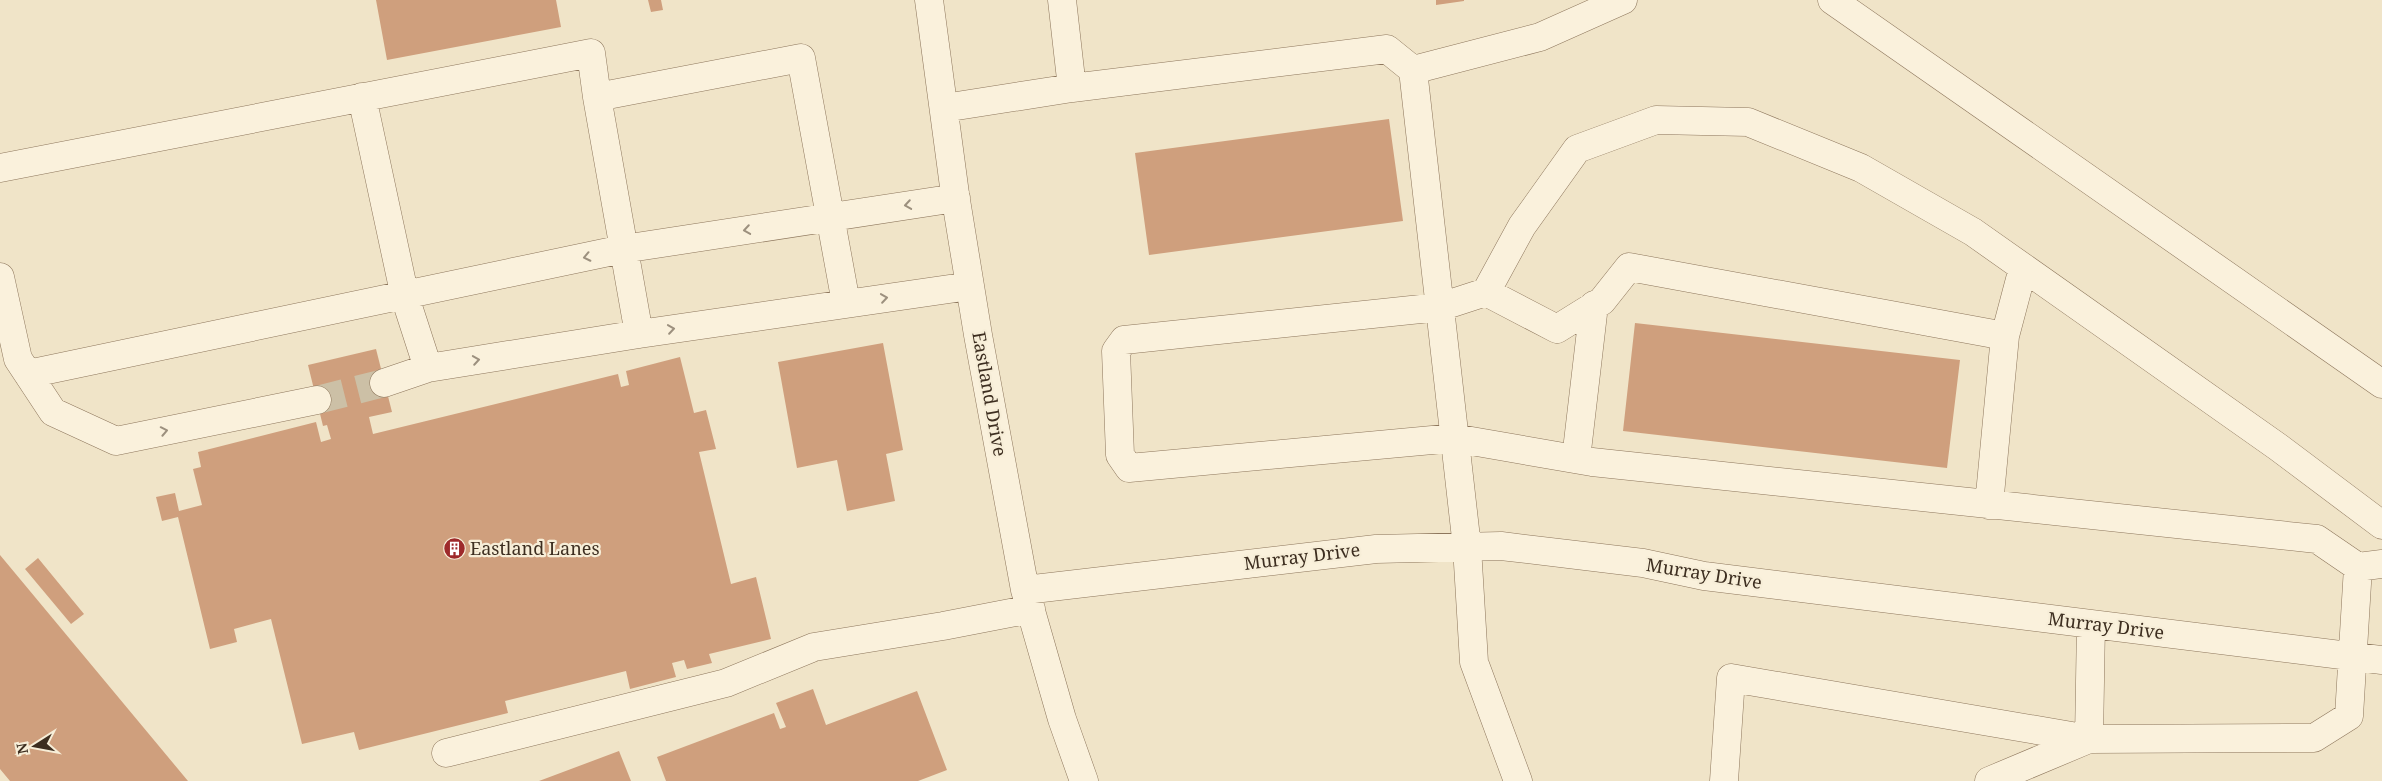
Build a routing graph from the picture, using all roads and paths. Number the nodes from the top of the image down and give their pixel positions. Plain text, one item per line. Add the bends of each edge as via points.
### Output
1 (930, 0) edge
2 (1062, 0) edge
3 (1623, 0) edge
4 (1832, 0) edge
5 (1413, 70) junction
6 (1072, 88) junction
7 (362, 97) junction
8 (597, 97) junction
9 (944, 108) junction
10 (0, 168) edge
11 (956, 198) junction
12 (830, 218) junction
13 (623, 249) junction
14 (2023, 268) junction
15 (0, 277) edge
16 (970, 286) junction
17 (1486, 292) junction
18 (404, 297) junction
19 (846, 303) junction
20 (1594, 305) junction
21 (1440, 307) junction
22 (639, 334) junction
23 (2005, 336) junction
24 (428, 368) junction
25 (28, 374) junction
26 (384, 382) tunnel mouth
27 (2382, 384) edge
28 (317, 400) tunnel mouth
29 (1454, 438) junction
30 (1576, 459) junction
31 (1989, 505) junction
32 (2382, 525) edge
33 (1466, 547) junction
34 (2370, 566) edge
35 (1028, 599) junction
36 (2091, 624) junction
37 (2354, 656) junction
38 (2382, 660) edge
39 (2089, 739) junction
40 (446, 753) dead end
41 (1084, 781) edge
42 (1518, 781) edge
43 (1724, 781) edge
44 (1989, 781) edge

1 - 9 street, Eastland Drive
2 - 6 street
3 - 5 street via 1540,37
4 - 27 street
5 - 6 street via 1387,49
5 - 21 street
6 - 9 street
7 - 8 street via 591,53
7 - 10 street
7 - 18 street
8 - 12 street via 801,58
8 - 13 street
9 - 11 street, Eastland Drive
11 -> 12 street
11 - 16 street, Eastland Drive
12 -> 13 street
12 - 19 street
13 -> 18 street
13 - 22 street
14 - 17 street via 1973,232 1861,168 1748,122 1656,120 1577,149 1522,226
14 - 23 street
14 - 32 street
15 - 25 street via 18,359
19 -> 16 street
16 - 35 street, Eastland Drive
17 - 20 street via 1558,329
17 - 21 street
18 - 24 street
18 - 25 street
22 -> 19 street
20 - 23 street via 1602,301 1629,267
20 - 30 street
21 - 29 street
21 - 29 street via 1124,340 1116,351 1120,455 1129,468
24 -> 22 street
23 - 31 street
24 - 26 street
25 -> 28 street via 53,412 116,441
29 - 30 street
29 - 33 street
30 - 31 street
31 - 34 street via 2317,539
33 - 35 street, Murray Drive via 1376,549
33 - 36 street, Murray Drive via 1501,546 1642,563 1704,576
33 - 42 street via 1474,662
34 - 37 street
35 - 40 street, Murray Drive via 943,626 814,647 726,683
35 - 41 street, Eastland Drive via 1062,719
36 - 37 street, Murray Drive
36 - 39 street
37 - 38 street, Murray Drive
37 - 39 street via 2349,716 2314,738
39 - 43 street via 1731,678
39 - 44 street

